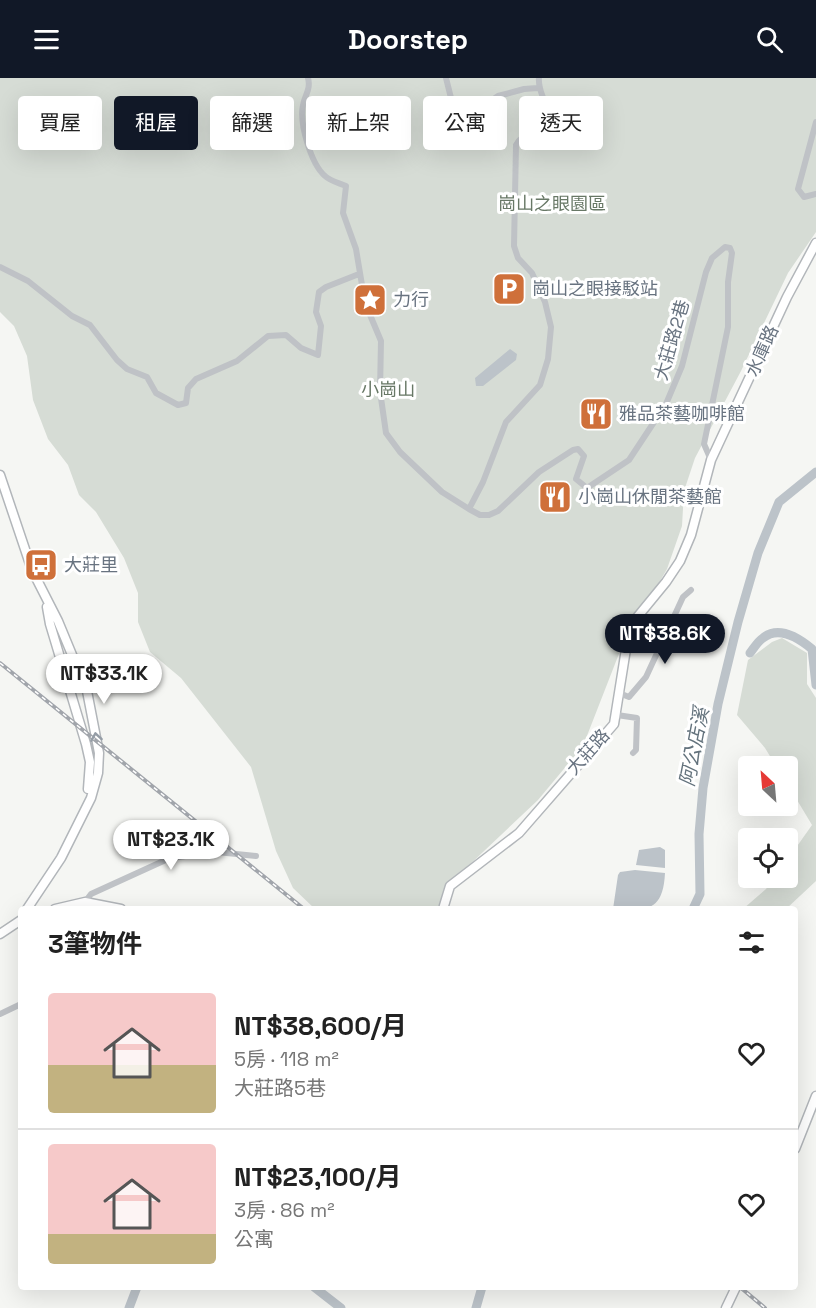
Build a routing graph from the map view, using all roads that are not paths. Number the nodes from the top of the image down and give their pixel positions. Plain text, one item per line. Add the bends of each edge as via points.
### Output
1 (308, 78) edge
2 (446, 78) edge
3 (539, 78) edge
4 (538, 88) junction
5 (816, 122) edge
6 (816, 194) edge
7 (816, 243) edge
8 (0, 267) edge
9 (359, 274) junction
10 (711, 460) junction
11 (0, 475) edge
12 (469, 509) junction
13 (691, 590) dead end
14 (47, 603) junction
15 (619, 693) junction
16 (617, 715) junction
17 (633, 753) dead end
18 (82, 813) junction
19 (256, 856) dead end
20 (85, 902) junction
21 (29, 906) edge
22 (68, 906) edge
23 (106, 906) edge
24 (444, 906) edge
25 (18, 921) edge
26 (0, 934) edge
27 (18, 1005) edge
28 (0, 1014) edge
29 (816, 1096) edge
30 (798, 1141) edge
31 (735, 1290) edge
32 (726, 1308) edge

1 - 9 street, 大莊路2巷 via 309,90 303,103 304,134 324,176 346,186 343,213 356,249
2 - 4 street via 452,102 473,113 498,96
3 - 4 street
4 - 12 street via 547,110 544,123 521,137 516,145 514,246 545,302 551,327 548,359 540,385 506,422
5 - 6 street via 798,189 804,197
7 - 10 street, 水庫路
8 - 9 street via 28,281 72,316 90,325 117,360 147,377 156,393 178,405 186,403 188,388 196,378 237,361 268,336 286,335 301,348 318,355 319,292
9 - 12 street, 大莊路2巷 via 365,303 381,341 380,391 386,433 442,492
10 - 12 street, 大莊路2巷 via 704,444 729,327 732,253 725,247 712,258 706,272 674,389 629,460 587,488 576,479 584,456 578,449 573,450 539,472 498,511 480,515
10 - 15 street, 大莊路 via 680,561 634,621
11 - 14 street
13 - 15 street via 683,597 646,677 628,697
14 - 18 street via 90,762
18 -> 14 street via 91,798 99,753 87,691
15 - 16 street, 大莊路
16 - 17 street via 637,718
16 - 24 street, 大莊路 via 614,724 519,833 450,886
18 - 21 street via 62,858
19 - 20 street via 217,852 170,858 91,894
20 - 22 street
20 - 23 street
25 - 26 street
27 - 28 street
29 - 30 street
31 - 32 street

